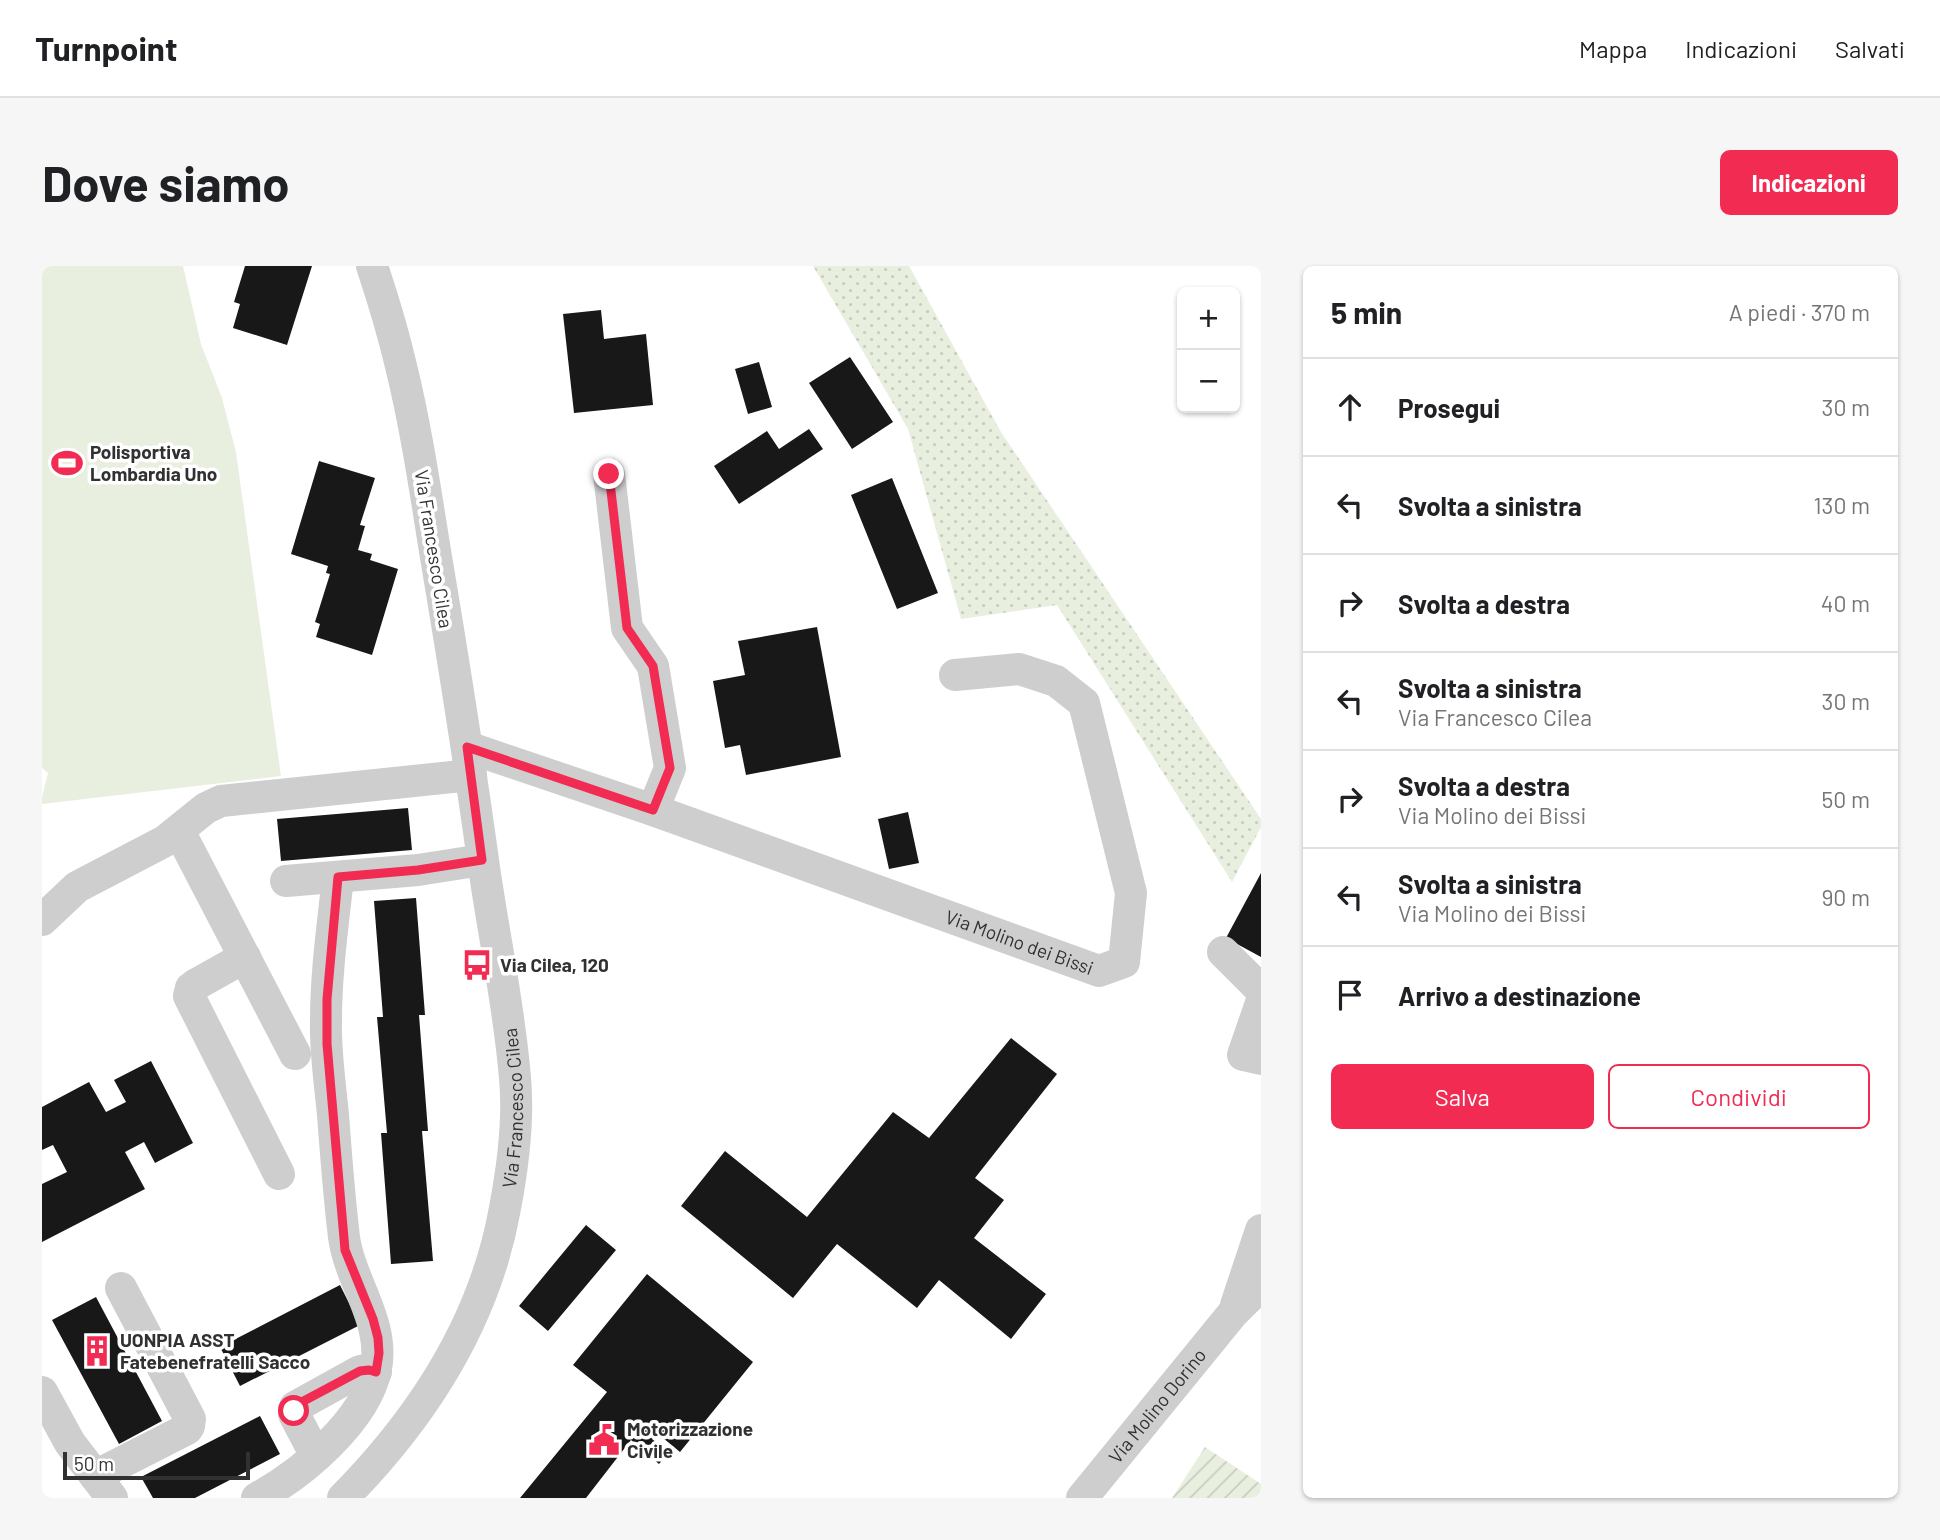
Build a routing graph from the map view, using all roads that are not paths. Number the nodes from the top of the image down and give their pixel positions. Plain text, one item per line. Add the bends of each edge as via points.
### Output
1 (372, 266) edge
2 (609, 474) dead end
3 (954, 675) dead end
4 (469, 761) junction
5 (653, 810) junction
6 (179, 831) junction
7 (482, 860) junction
8 (338, 877) junction
9 (286, 881) dead end
10 (42, 920) edge
11 (1223, 952) dead end
12 (245, 957) junction
13 (1261, 990) edge
14 (1261, 1003) edge
15 (295, 1054) dead end
16 (1261, 1059) edge
17 (279, 1174) dead end
18 (1261, 1230) edge
19 (1261, 1285) edge
20 (121, 1288) dead end
21 (1233, 1313) junction
22 (376, 1372) junction
23 (44, 1399) edge
24 (316, 1456) junction
25 (103, 1487) edge
26 (257, 1498) edge
27 (343, 1498) edge
28 (1082, 1498) edge

1 - 4 street, Via Francesco Cilea via 412,416
2 - 5 street via 627,628 653,666 670,768
3 - 5 street, Via Molino dei Bissi via 1019,669 1056,681 1084,703 1131,893 1124,962 1100,971
4 - 5 street, Via Molino dei Bissi
4 - 6 street via 221,801
4 - 7 street, Via Francesco Cilea
6 - 10 street via 77,887
6 - 12 street
7 - 8 street
7 - 27 street, Via Francesco Cilea via 516,1081 515,1130 503,1221 477,1306 444,1370 413,1419
8 - 9 street
8 - 22 street via 327,1044 345,1250 378,1338
11 - 13 street
12 - 15 street
12 - 17 street via 195,985 189,996
14 - 16 street via 1243,1055
18 - 21 street
19 - 21 street
20 - 25 street via 190,1423
21 - 28 street, Via Molino Dorino
22 - 24 street via 360,1407
22 - 24 street via 360,1371 295,1407 294,1414
23 - 25 street
24 - 26 street

